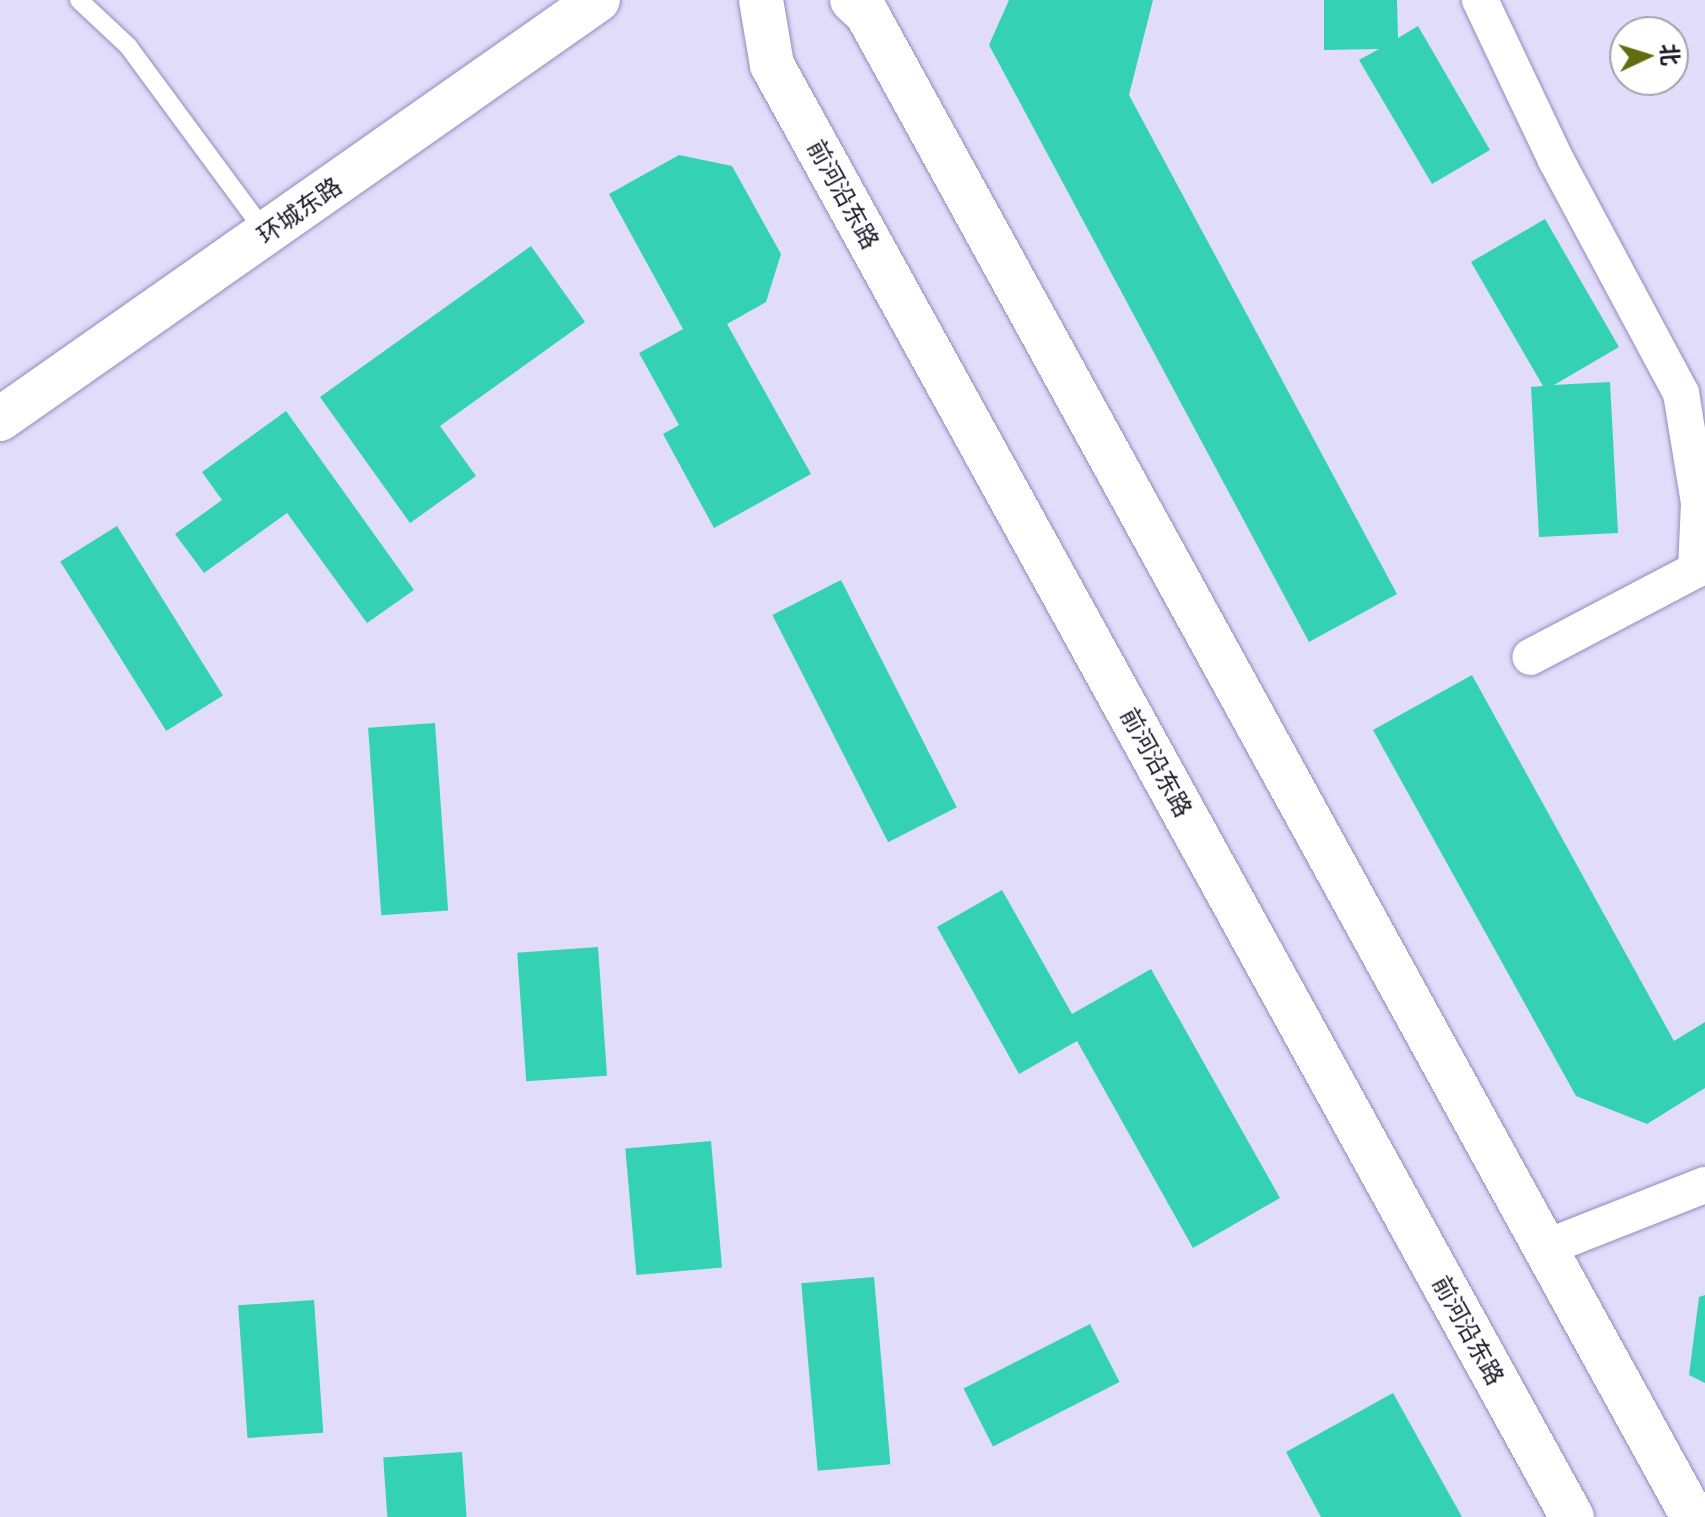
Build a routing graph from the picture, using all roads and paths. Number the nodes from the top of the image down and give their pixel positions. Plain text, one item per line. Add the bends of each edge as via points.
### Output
1 (79, 0) edge
2 (598, 0) edge
3 (761, 0) edge
4 (852, 0) edge
5 (1480, 0) edge
6 (266, 233) junction
7 (0, 419) edge
8 (1530, 657) dead end
9 (1705, 1185) edge
10 (1545, 1248) junction
11 (1572, 1517) edge
12 (1693, 1517) edge

1 - 6 lane via 128,46
2 - 6 main road, 环城东路
3 - 11 main road, 前河沿东路 via 772,65
4 - 10 main road via 875,28
5 - 8 street via 1556,160 1681,393 1699,503 1696,570
6 - 7 main road, 环城东路
9 - 10 street
10 - 12 main road

